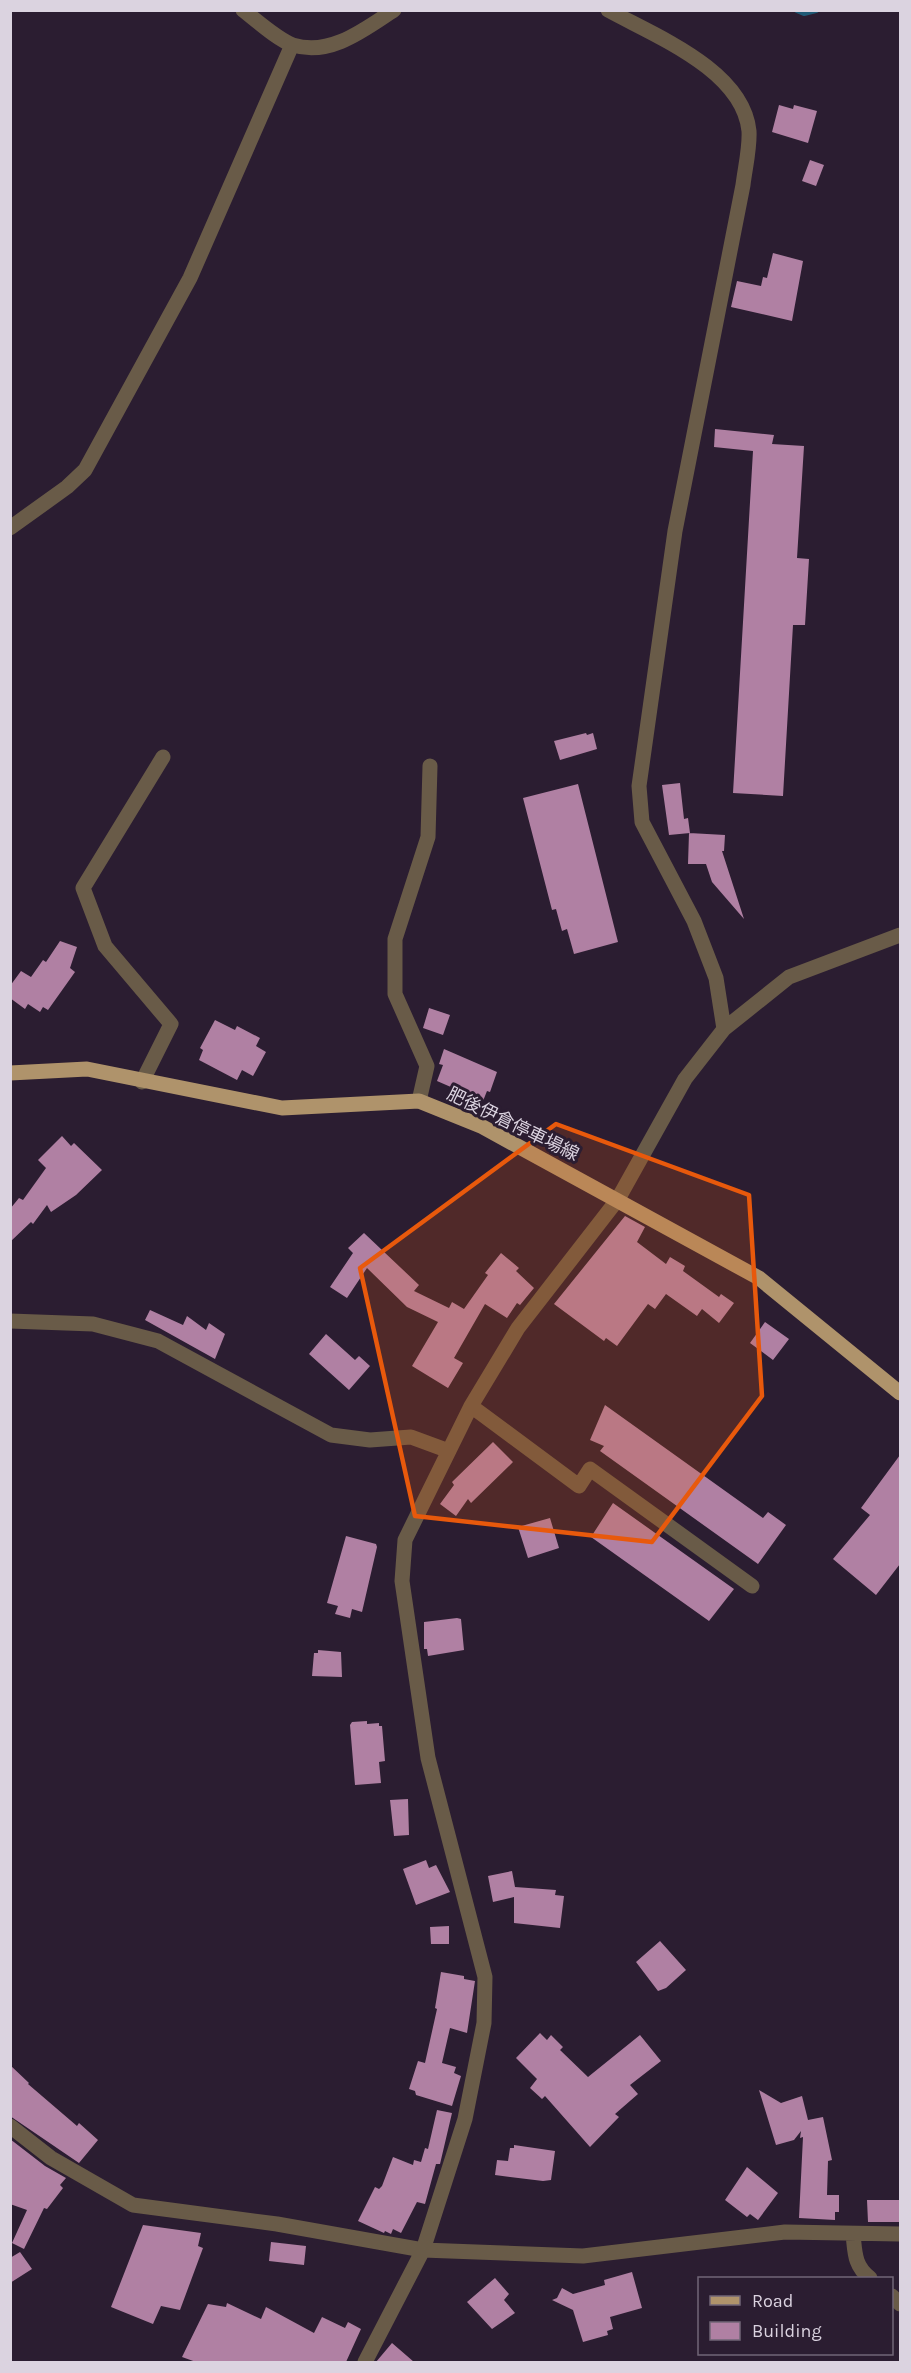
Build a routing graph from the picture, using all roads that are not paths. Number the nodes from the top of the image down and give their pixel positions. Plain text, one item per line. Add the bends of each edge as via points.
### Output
1 (243, 10) edge
2 (394, 10) edge
3 (608, 10) edge
4 (292, 45) junction
5 (10, 528) edge
6 (163, 757) dead end
7 (430, 766) dead end
8 (900, 935) edge
9 (724, 1029) junction
10 (10, 1073) edge
11 (142, 1082) junction
12 (419, 1101) junction
13 (618, 1199) junction
14 (10, 1321) edge
15 (900, 1393) edge
16 (471, 1406) junction
17 (449, 1451) junction
18 (752, 1586) dead end
19 (10, 2126) edge
20 (853, 2234) junction
21 (900, 2234) edge
22 (423, 2250) junction
23 (869, 2277) edge
24 (365, 2362) edge

1 - 4 street
2 - 4 street via 342,41 317,47
3 - 9 street via 710,68 739,99 749,130 744,185 675,531 639,786 642,822 694,921 716,978
4 - 5 street via 190,278 85,470
6 - 11 street via 83,888 105,946 171,1024
7 - 12 street via 428,837 395,939 395,994 427,1065
8 - 9 street via 789,977
9 - 13 street via 685,1078
10 - 11 main road, 肥後伊倉停車場線 via 87,1070
11 - 12 main road, 肥後伊倉停車場線 via 282,1108
12 - 13 main road, 肥後伊倉停車場線 via 481,1126
13 - 15 main road, 肥後伊倉停車場線 via 759,1278
13 - 16 street via 518,1328
14 - 17 street via 93,1324 158,1341 331,1434 370,1440 411,1437
16 - 17 street
16 - 18 street via 579,1486 590,1469
17 - 22 street via 405,1540 402,1581 428,1758 485,1977 484,2023 465,2119
19 - 22 street via 51,2158 133,2205 276,2224
20 - 21 street
20 - 22 street via 785,2232 583,2256
20 - 23 street via 855,2259 860,2271
22 - 24 street

